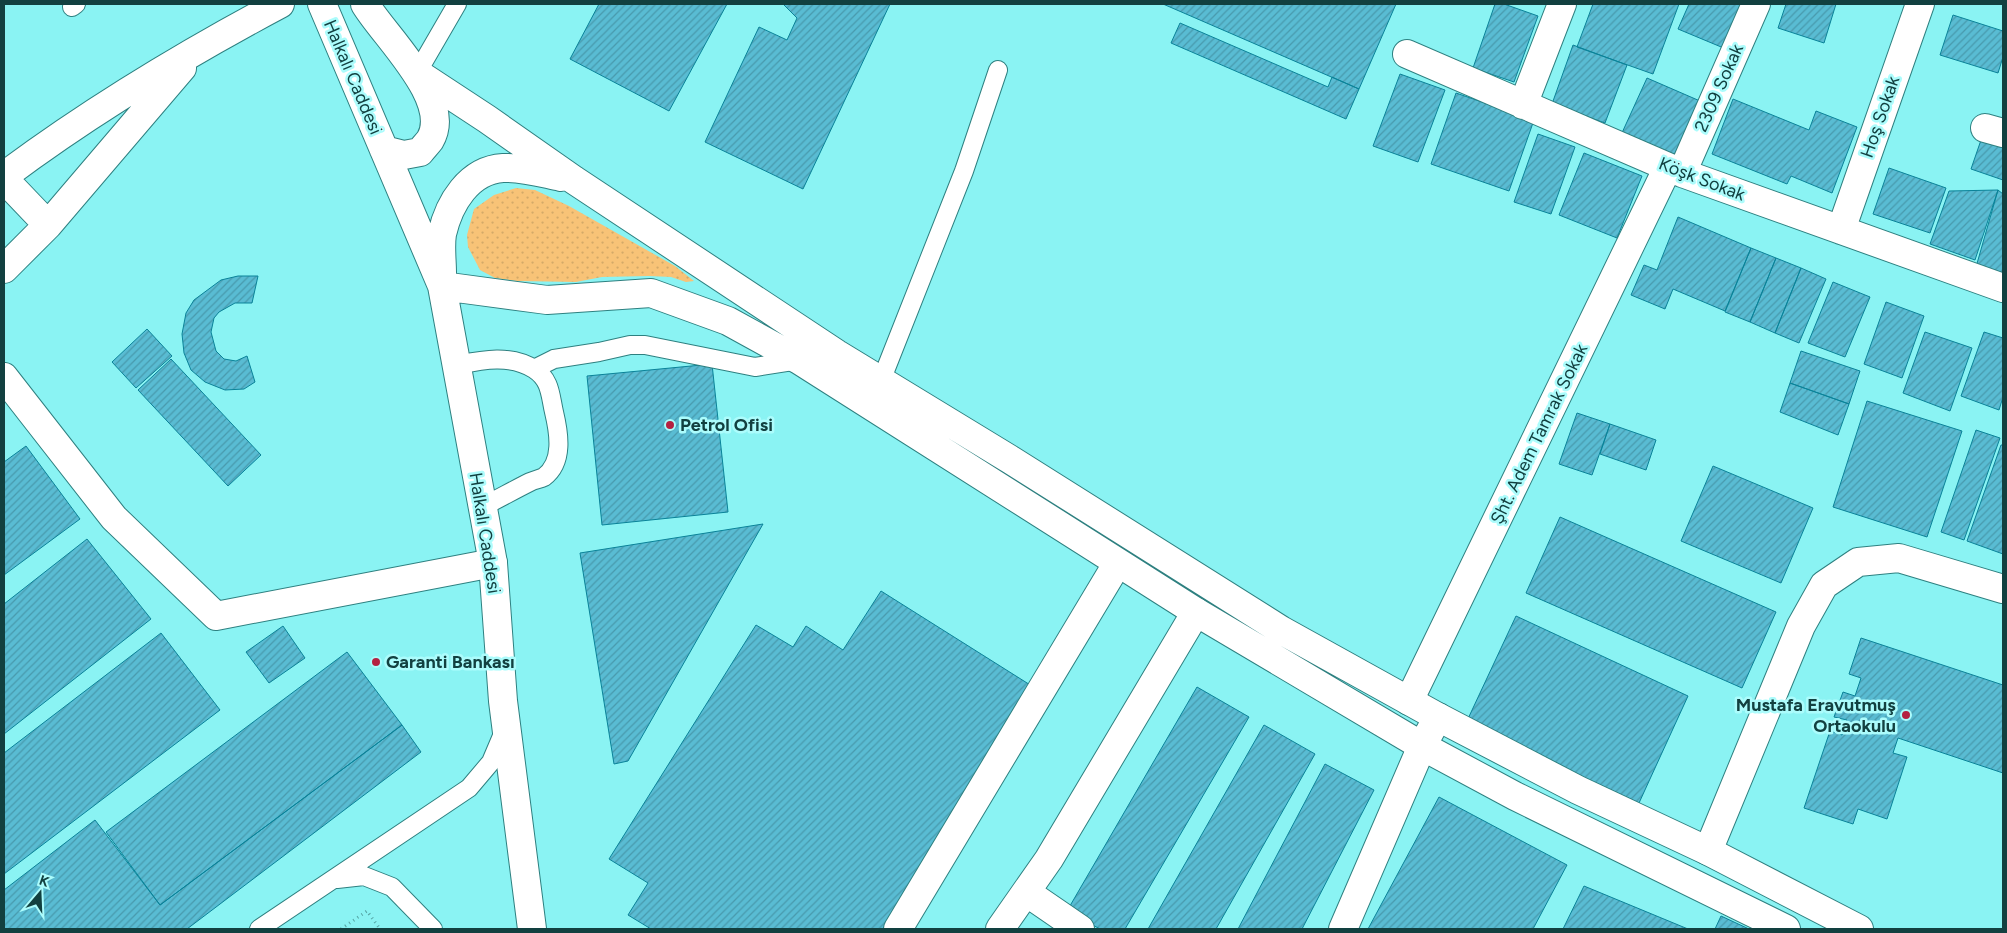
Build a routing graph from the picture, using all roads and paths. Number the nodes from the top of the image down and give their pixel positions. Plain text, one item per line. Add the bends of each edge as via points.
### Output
1 (280, 4) edge
2 (322, 4) edge
3 (365, 4) edge
4 (457, 4) edge
5 (1562, 4) edge
6 (1756, 4) edge
7 (1920, 4) edge
8 (199, 47) junction
9 (1407, 54) dead end
10 (998, 70) dead end
11 (417, 73) junction
12 (1523, 104) junction
13 (384, 150) junction
14 (1675, 170) junction
15 (4, 176) edge
16 (4, 180) edge
17 (574, 180) junction
18 (48, 225) junction
19 (1841, 230) junction
20 (4, 269) edge
21 (442, 286) junction
22 (2003, 288) edge
23 (799, 360) junction
24 (456, 365) junction
25 (534, 369) junction
26 (4, 377) edge
27 (881, 381) junction
28 (482, 507) junction
29 (493, 563) junction
30 (1117, 564) junction
31 (2003, 589) edge
32 (1196, 612) junction
33 (1409, 701) junction
34 (1438, 717) junction
35 (506, 728) junction
36 (1422, 746) junction
37 (1708, 851) junction
38 (334, 879) junction
39 (1026, 892) junction
40 (260, 929) edge
41 (341, 929) edge
42 (380, 929) edge
43 (433, 929) edge
44 (532, 929) edge
45 (898, 929) edge
46 (1000, 929) edge
47 (1080, 929) edge
48 (1344, 929) edge
49 (1786, 929) edge
50 (1859, 929) edge

1 - 8 street
2 - 13 street, Halkalı Caddesi
3 - 11 street, Halkalı Caddesi
4 - 11 lane
5 - 12 street
6 - 14 street, 2309 Sokak
7 - 19 street, Hoş Sokak
8 - 15 street via 58,135
8 - 18 street
9 - 12 street, Köşk Sokak
10 - 27 lane via 964,172
11 - 13 street, Halkalı Caddesi via 432,102 434,124 431,139 420,152 404,155
11 - 17 street
12 - 14 street, Köşk Sokak
13 - 21 street, Halkalı Caddesi
14 - 19 street, Köşk Sokak
14 - 33 street, Şht. Adem Tamrak Sokak
16 - 18 street
17 - 21 street via 531,170 502,168 476,175 460,193 446,220 442,236
17 - 27 street
18 - 20 street
19 - 22 street, Köşk Sokak
21 - 23 street via 547,300 651,293 728,321
21 - 24 street, Halkalı Caddesi
23 - 25 lane via 755,367 645,345 630,345 554,359
23 - 30 street
24 - 25 lane via 489,358 516,362
24 - 28 street, Halkalı Caddesi
25 - 28 lane via 548,382 552,394 560,438 558,452 544,477
26 - 29 street via 114,518 216,616
27 - 33 street via 1281,630
28 - 29 street, Halkalı Caddesi
29 - 35 street, Halkalı Caddesi
30 - 32 street
30 - 45 street
31 - 37 street via 1899,558 1858,562 1824,585 1801,626
32 - 36 street
32 - 39 street via 1049,859
33 - 34 street
34 - 36 street
34 - 37 street via 1578,790
35 - 38 lane via 491,762 468,788
35 - 44 street, Halkalı Caddesi
36 - 48 street
36 - 49 street via 1515,796
37 - 50 street
38 - 40 lane
38 - 43 lane via 364,876 392,887
39 - 46 street
39 - 47 street
41 - 42 path via 368,911

